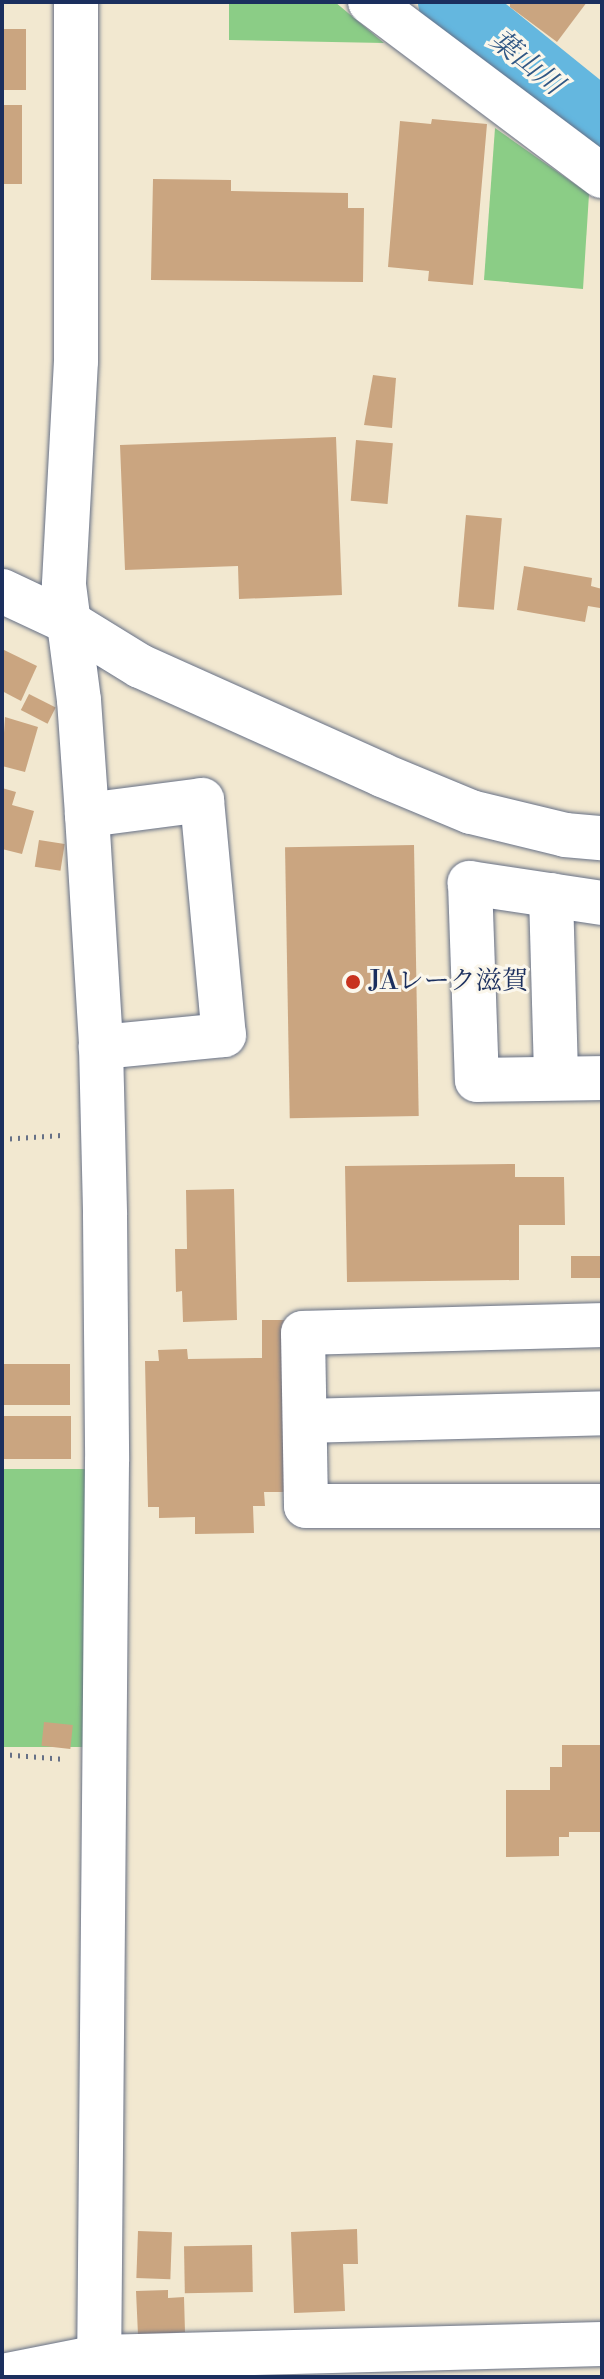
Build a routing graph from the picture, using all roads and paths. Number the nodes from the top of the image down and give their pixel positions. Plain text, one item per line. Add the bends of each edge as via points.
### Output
1 (76, 2) edge
2 (370, 2) edge
3 (602, 176) edge
4 (2, 591) edge
5 (70, 623) junction
6 (87, 815) junction
7 (602, 838) edge
8 (551, 895) junction
9 (602, 903) edge
10 (101, 1047) junction
11 (556, 1078) junction
12 (602, 1078) edge
13 (103, 1133) junction
14 (2, 1139) edge
15 (602, 1325) edge
16 (602, 1413) edge
17 (305, 1421) junction
18 (602, 1506) edge
19 (2, 1754) edge
20 (104, 1762) junction
21 (602, 2344) edge
22 (99, 2367) edge
23 (2, 2376) edge

1 - 5 street via 76,361 64,585
2 - 3 street
4 - 5 street
5 - 6 street
5 - 7 street via 140,666 471,812 565,835
6 - 10 street
6 - 10 street via 202,800 224,1035
8 - 9 street
8 - 11 street
8 - 11 street via 470,883 477,1080
10 - 13 street
11 - 12 street
13 - 14 path
13 - 20 street
15 - 17 street via 303,1333
16 - 17 street
17 - 18 street via 306,1506
19 - 20 path
20 - 22 street
21 - 22 street
22 - 23 street

